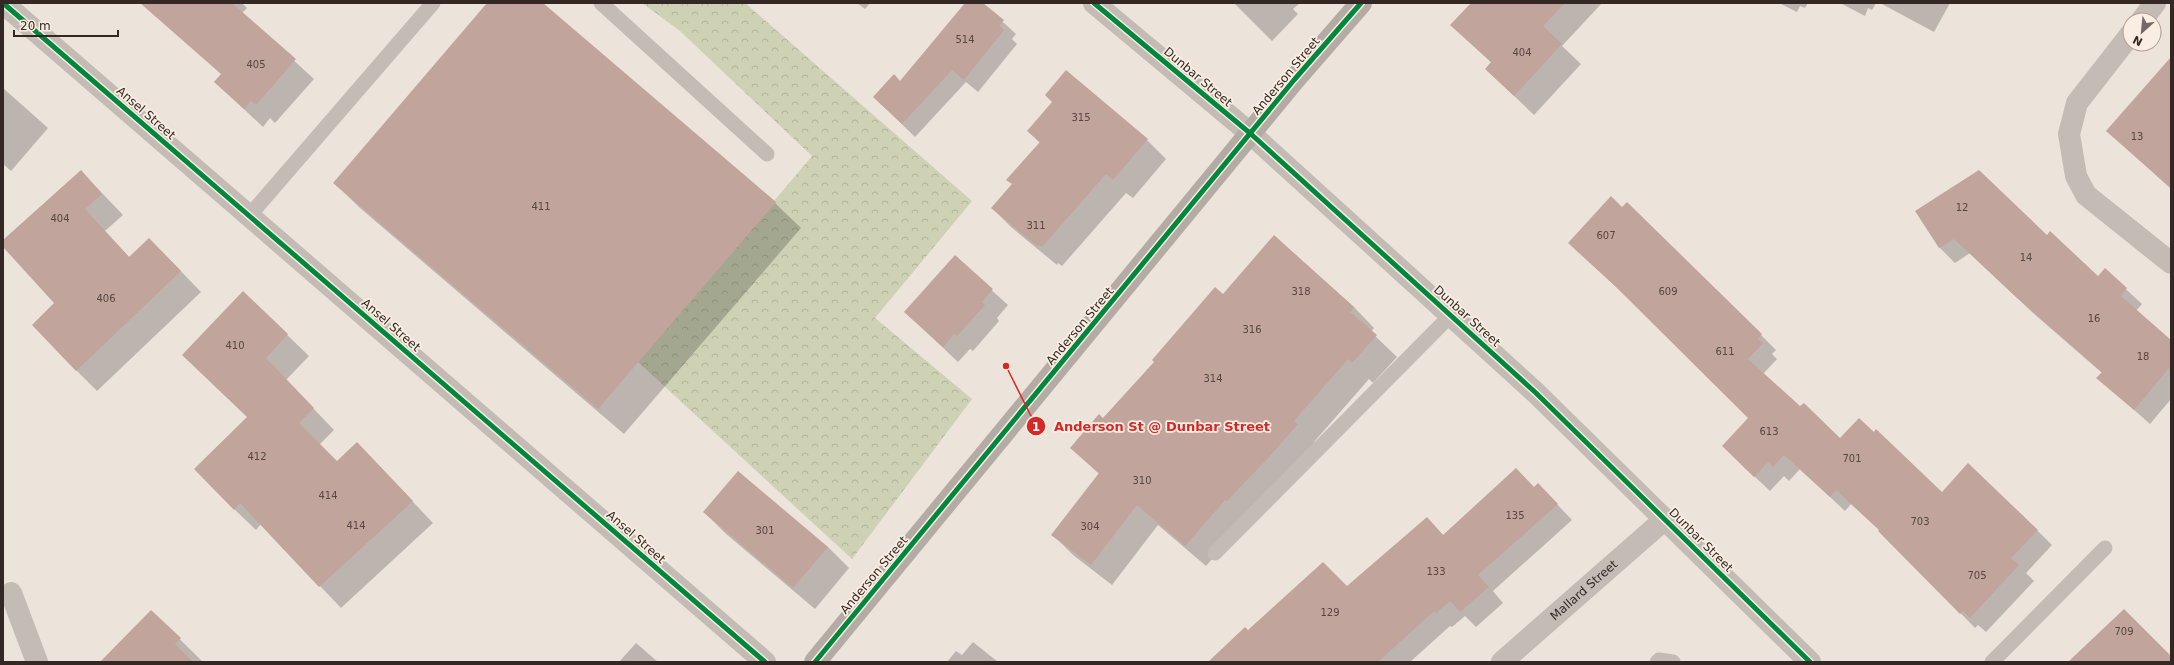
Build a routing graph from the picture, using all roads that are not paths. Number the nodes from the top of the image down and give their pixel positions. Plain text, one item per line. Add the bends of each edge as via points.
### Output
1 (3, 3) edge
2 (433, 3) edge
3 (601, 3) edge
4 (1094, 3) edge
5 (1361, 3) edge
6 (2155, 3) edge
7 (2148, 12) edge
8 (2122, 45) edge
9 (1251, 134) junction
10 (767, 154) dead end
11 (249, 216) junction
12 (2171, 263) edge
13 (1451, 315) junction
14 (1665, 519) junction
15 (2105, 548) dead end
16 (1215, 553) dead end
17 (11, 593) dead end
18 (37, 662) edge
19 (765, 662) edge
20 (815, 662) edge
21 (1502, 662) edge
22 (1657, 662) edge
23 (1673, 662) edge
24 (1810, 662) edge
25 (1992, 662) edge

1 - 11 street, Ansel Street
2 - 11 lane
3 - 10 lane
4 - 9 street, Dunbar Street
5 - 9 main road, Anderson Street
6 - 7 street
8 - 12 street via 2077,103 2070,134 2076,176 2086,195
9 - 13 street, Dunbar Street
9 - 20 main road, Anderson Street
11 - 19 street, Ansel Street
13 - 14 street, Dunbar Street via 1536,393
13 - 16 lane
14 - 21 street, Mallard Street
14 - 24 street, Dunbar Street
15 - 25 lane
17 - 18 street
22 - 23 lane

